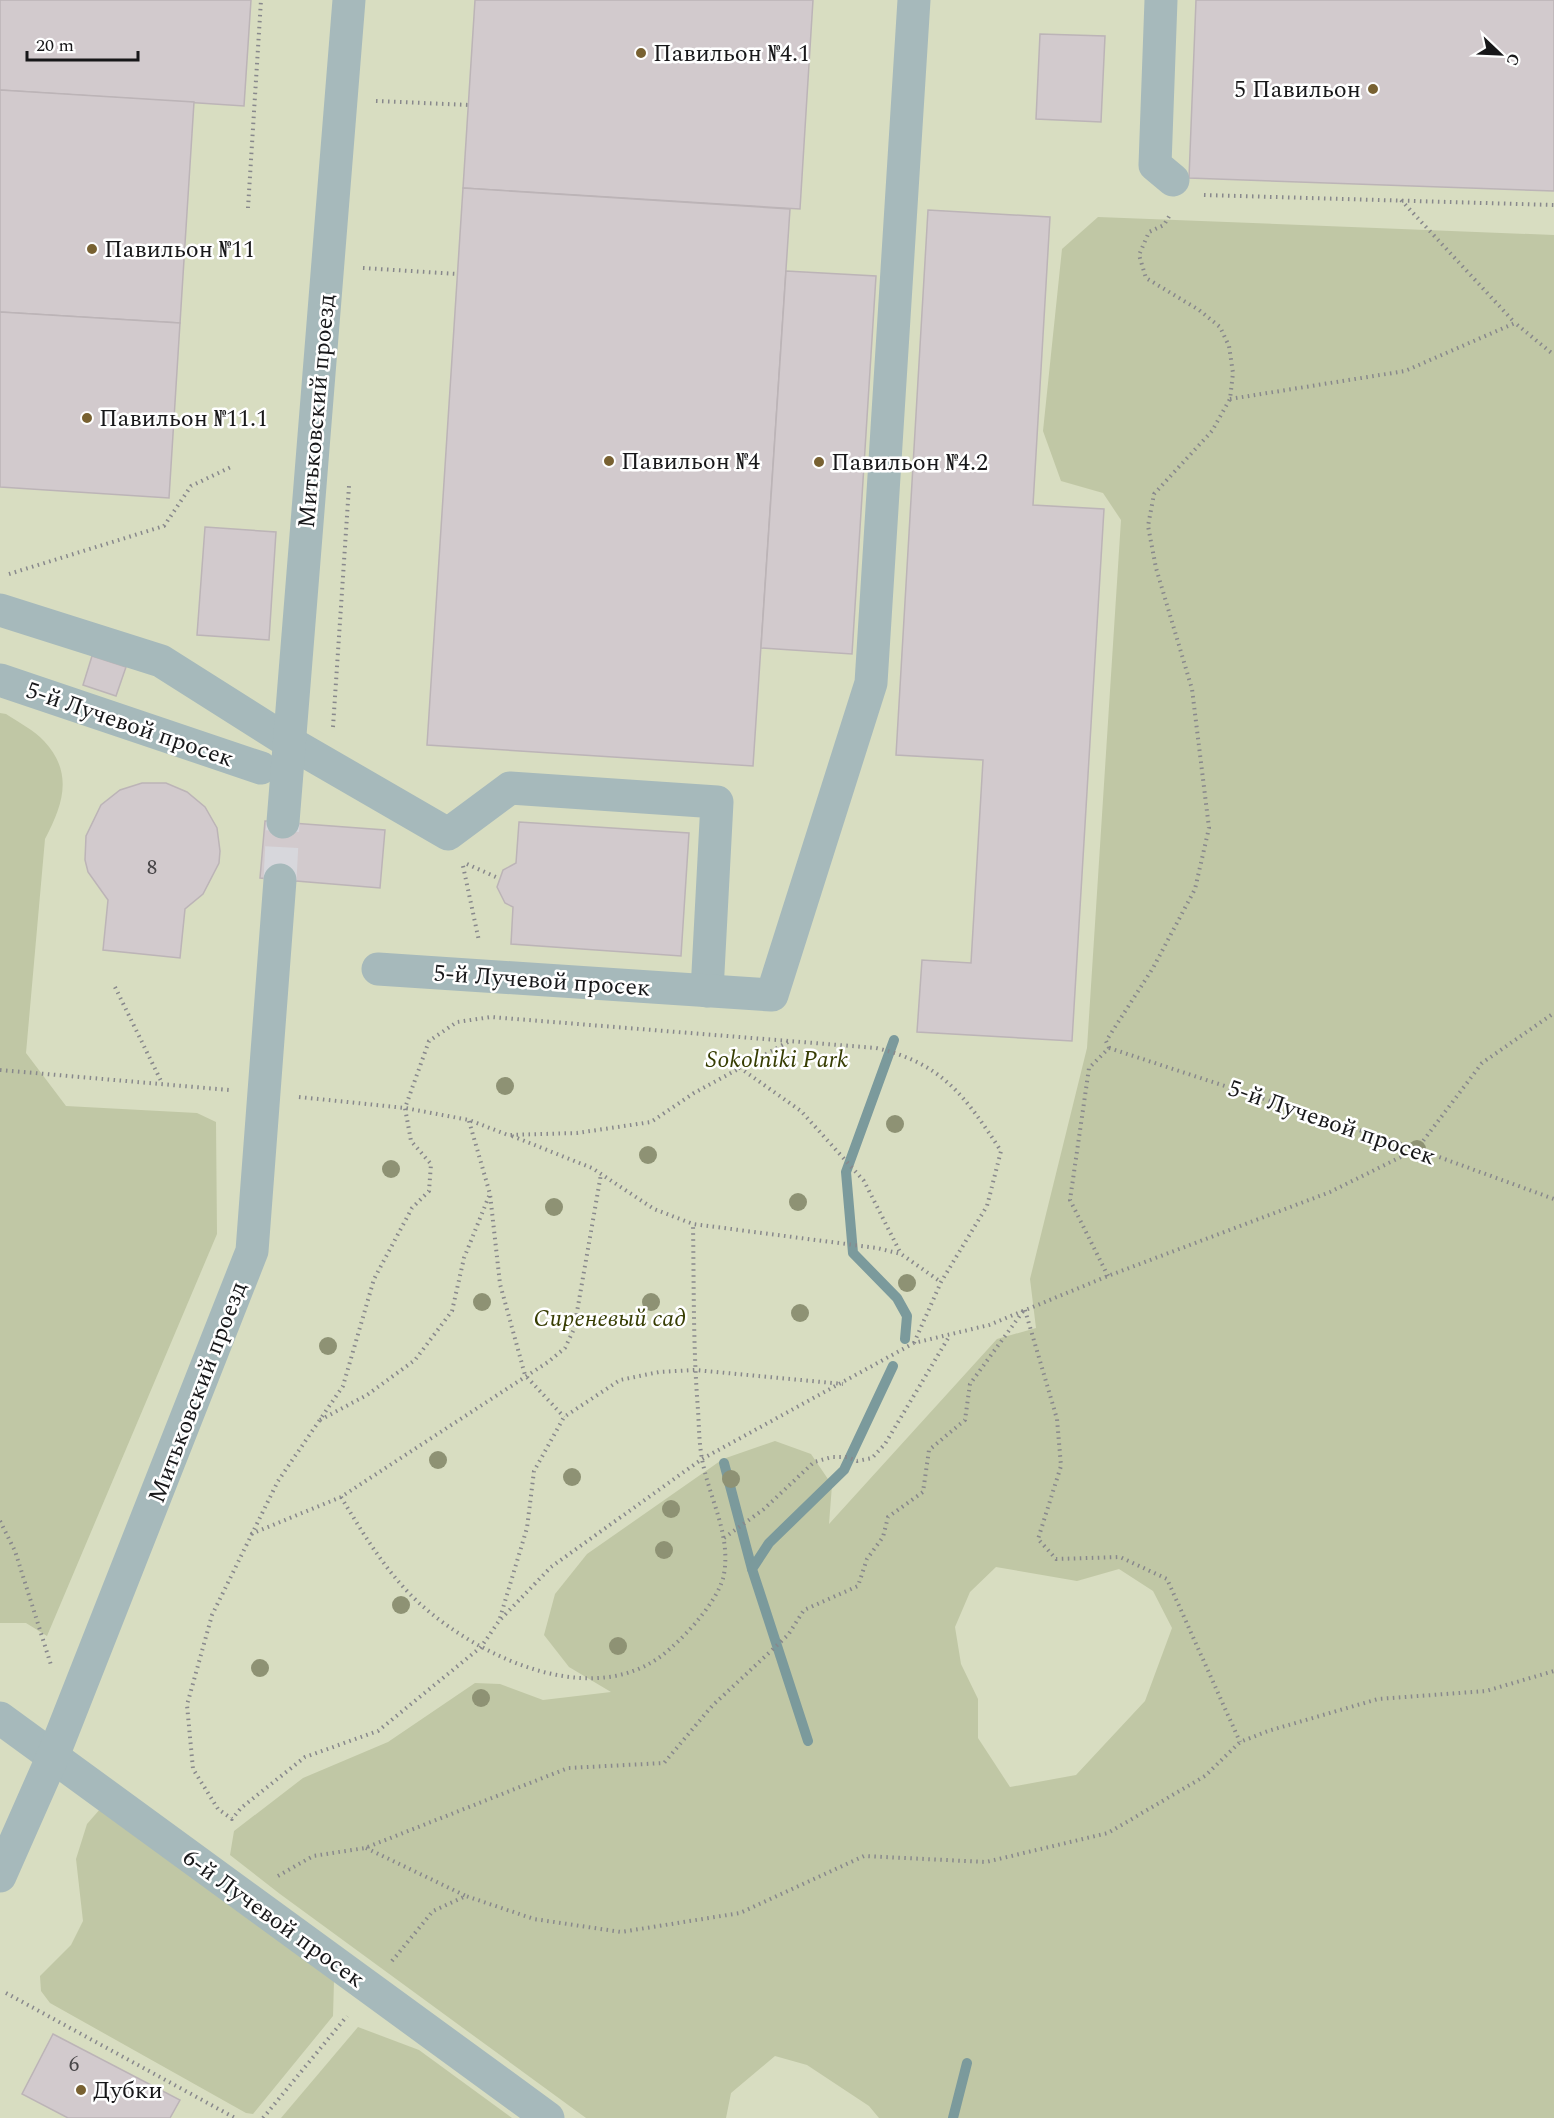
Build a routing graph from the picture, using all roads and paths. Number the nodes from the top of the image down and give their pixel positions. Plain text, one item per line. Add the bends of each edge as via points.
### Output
1 (261, 0) edge
2 (349, 0) edge
3 (914, 0) edge
4 (1161, 0) edge
5 (374, 101) dead end
6 (469, 105) dead end
7 (1173, 187) junction
8 (1401, 200) junction
9 (1554, 205) edge
10 (248, 208) dead end
11 (363, 268) dead end
12 (458, 274) dead end
13 (1515, 323) junction
14 (1554, 355) edge
15 (1230, 399) junction
16 (231, 467) dead end
17 (0, 577) edge
18 (0, 610) edge
19 (0, 680) edge
20 (289, 742) junction
21 (261, 768) dead end
22 (283, 822) tunnel mouth
23 (462, 862) dead end
24 (279, 880) tunnel mouth
25 (378, 969) dead end
26 (476, 975) junction
27 (115, 987) dead end
28 (707, 991) junction
29 (1554, 1013) edge
30 (789, 1042) junction
31 (1109, 1048) junction
32 (740, 1068) junction
33 (0, 1070) edge
34 (162, 1084) junction
35 (265, 1094) junction
36 (405, 1108) junction
37 (469, 1120) junction
38 (508, 1135) junction
39 (1417, 1149) junction
40 (601, 1174) junction
41 (490, 1194) junction
42 (1554, 1199) edge
43 (693, 1224) junction
44 (901, 1254) junction
45 (1108, 1276) junction
46 (941, 1282) junction
47 (1024, 1309) junction
48 (951, 1334) junction
49 (914, 1343) junction
50 (695, 1370) junction
51 (525, 1375) junction
52 (844, 1384) junction
53 (564, 1417) junction
54 (319, 1421) junction
55 (702, 1459) junction
56 (341, 1497) junction
57 (0, 1521) edge
58 (251, 1534) junction
59 (724, 1538) junction
60 (499, 1621) junction
61 (481, 1647) junction
62 (52, 1669) dead end
63 (1554, 1671) edge
64 (0, 1718) edge
65 (1240, 1743) junction
66 (53, 1756) junction
67 (365, 1848) junction
68 (0, 1876) edge
69 (244, 1896) junction
70 (466, 1896) junction
71 (370, 1988) junction
72 (6, 1993) dead end
73 (235, 2118) edge
74 (263, 2118) edge
75 (548, 2118) edge

1 - 10 path
2 - 20 street, Митьковский проезд
3 - 28 street, 5-й Лучевой просек via 871,683 772,995
4 - 7 street via 1155,165
5 - 6 path
7 - 8 path
7 - 15 path via 1172,212 1164,225 1149,232 1138,255 1146,278 1200,310 1220,327 1233,373
8 - 9 path
8 - 13 path
11 - 12 path
13 - 14 path
13 - 15 path via 1405,371
15 - 31 path via 1212,431 1154,494 1148,526 1156,568 1192,689 1209,828 1195,889 1153,968 1106,1041
16 - 17 path via 191,486 164,526
18 - 20 street via 161,661
19 - 21 street, 5-й Лучевой просек
20 - 22 street, Митьковский проезд
20 - 28 street via 448,834 510,788 717,801
23 - 26 path via 479,940
24 - 35 street, Митьковский проезд
25 - 26 street, 5-й Лучевой просек
26 - 28 street, 5-й Лучевой просек
27 - 34 path
29 - 39 path via 1482,1063
30 - 32 path
30 - 36 path via 491,1017 457,1022 429,1041
30 - 46 path via 876,1048 903,1054 940,1074 975,1112 1001,1151 987,1206
31 - 39 path, 5-й Лучевой просек
31 - 45 path via 1089,1068 1070,1200
32 - 38 path via 693,1093 651,1122 577,1133
32 - 44 path via 801,1111 864,1181
33 - 34 path
34 - 35 path
35 - 36 path
35 - 66 street, Митьковский проезд via 252,1251
36 - 37 path
36 - 54 path via 411,1141 431,1164 429,1191 412,1208 374,1279 343,1386
37 - 38 path
37 - 41 path
38 - 40 path
39 - 42 path, 5-й Лучевой просек
39 - 45 path via 1330,1192
40 - 43 path via 654,1209
40 - 51 path via 574,1329 565,1348
41 - 51 path via 500,1284
41 - 54 path via 464,1258 452,1311 415,1360 367,1395
43 - 44 path via 839,1241
43 - 50 path
44 - 46 path
45 - 47 path
46 - 49 path
47 - 48 path via 989,1325
47 - 65 path via 1057,1419 1061,1466 1038,1539 1056,1558 1120,1557 1167,1579
47 - 67 path via 970,1384 965,1420 928,1450 923,1492 888,1517 883,1538 867,1559 858,1586 804,1610 788,1635 712,1706 664,1763 568,1768
48 - 49 path
48 - 59 path via 885,1444 872,1458 813,1462 764,1509
49 - 52 path
50 - 52 path
50 - 53 path via 620,1380
50 - 55 path
51 - 53 path
51 - 56 path
52 - 55 path
53 - 60 path via 534,1471 527,1528
54 - 58 path via 278,1481
55 - 59 path
55 - 60 path via 551,1567
56 - 58 path
56 - 61 path via 374,1552 419,1603
57 - 62 path via 15,1551
58 - 61 path via 212,1615 187,1706 193,1769 218,1809 232,1819 305,1757 378,1731
59 - 61 path via 724,1576 698,1623 662,1657 633,1673 605,1679 577,1678 525,1667
60 - 61 path
63 - 65 path via 1485,1691 1378,1699
64 - 66 street, 6-й Лучевой просек
65 - 70 path via 1205,1776 1108,1833 986,1862 864,1856 740,1913 621,1932 534,1919
66 - 68 street, Митьковский проезд
66 - 69 street, 6-й Лучевой просек
67 - 69 path via 313,1856
67 - 70 path
69 - 71 street, 6-й Лучевой просек
70 - 71 path via 433,1911
71 - 74 path
71 - 75 street, 6-й Лучевой просек
72 - 73 path

